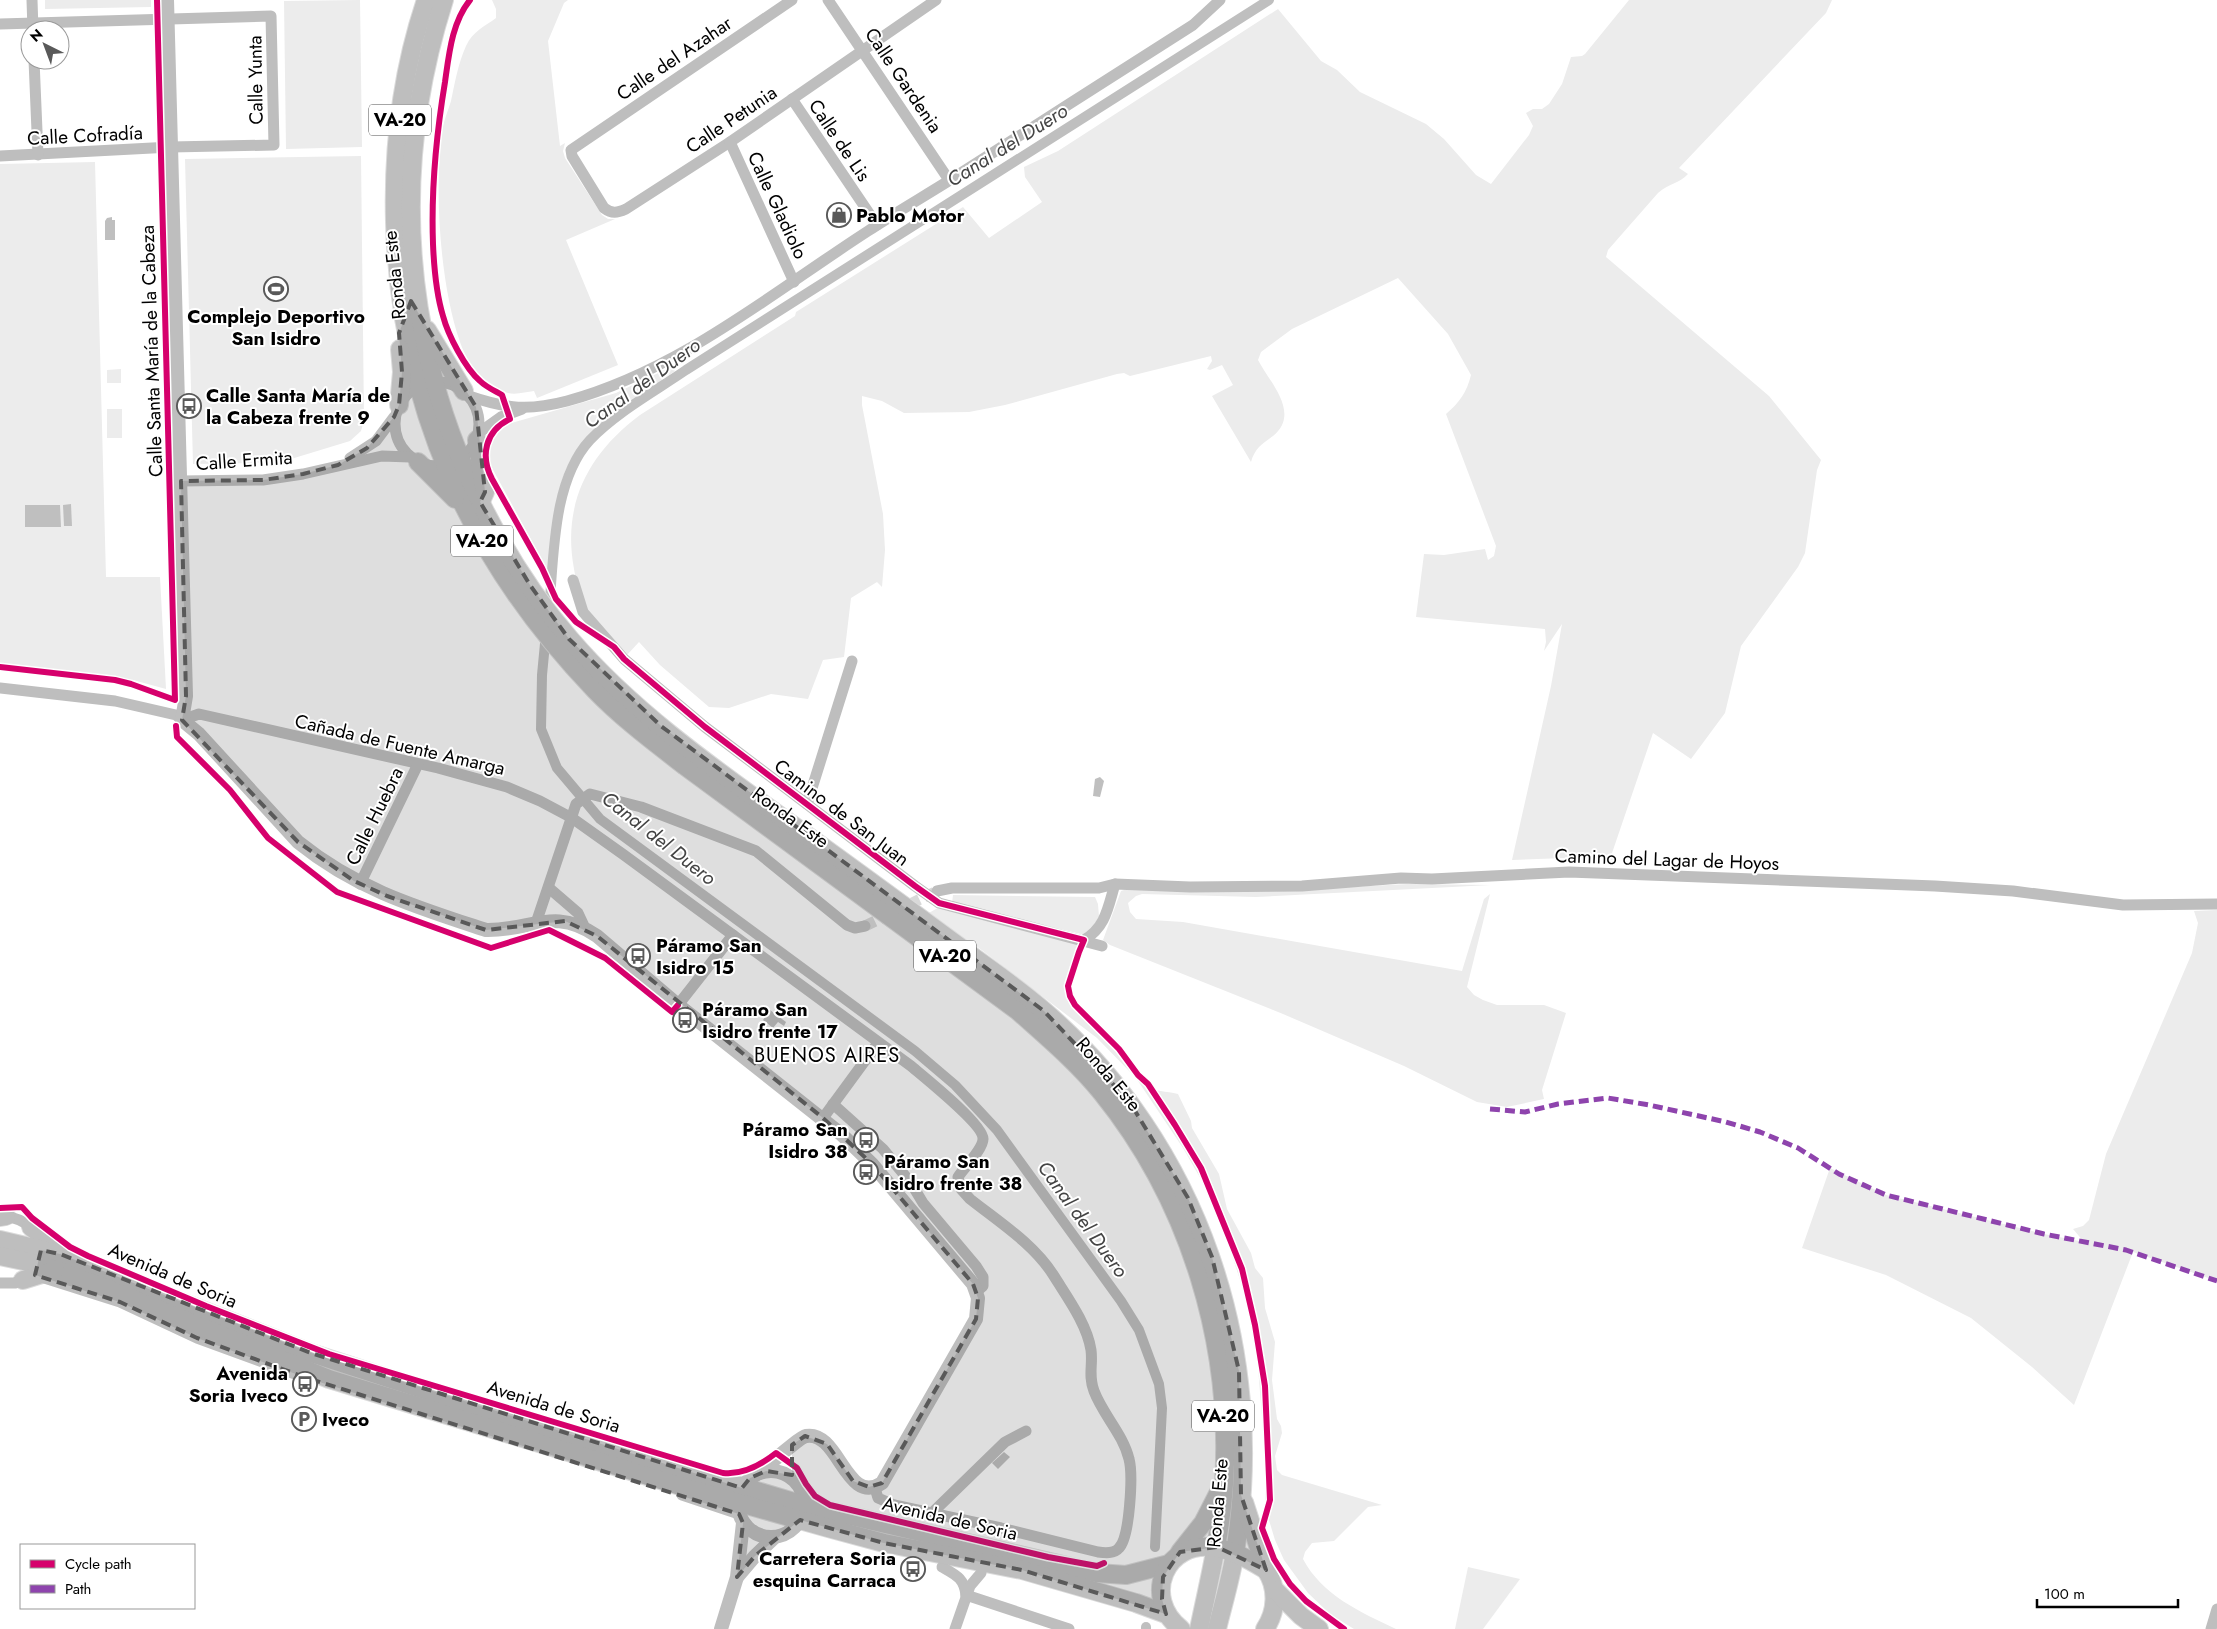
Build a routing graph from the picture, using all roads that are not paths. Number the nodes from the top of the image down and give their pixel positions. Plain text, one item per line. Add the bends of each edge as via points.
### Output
1 (32, 0) edge
2 (167, 0) edge
3 (426, 0) edge
4 (444, 0) edge
5 (792, 0) edge
6 (828, 0) edge
7 (936, 0) edge
8 (1220, 0) edge
9 (33, 20) edge
10 (167, 20) junction
11 (0, 24) edge
12 (70, 24) edge
13 (20, 25) edge
14 (863, 50) junction
15 (34, 70) edge
16 (792, 99) junction
17 (730, 142) junction
18 (576, 146) joint
19 (171, 147) junction
20 (38, 155) junction
21 (0, 156) edge
22 (950, 180) junction
23 (877, 224) junction
24 (794, 282) junction
25 (411, 318) junction
26 (426, 385) junction
27 (467, 394) junction
28 (522, 409) junction
29 (396, 411) junction
30 (478, 436) junction
31 (414, 460) junction
32 (453, 463) junction
33 (338, 465) junction
34 (181, 481) junction
35 (480, 502) junction
36 (464, 509) junction
37 (573, 580) dead end
38 (533, 604) junction
39 (564, 644) junction
40 (852, 661) dead end
41 (0, 688) edge
42 (182, 720) junction
43 (418, 764) junction
44 (807, 804) junction
45 (572, 818) junction
46 (360, 884) junction
47 (1115, 884) junction
48 (549, 888) junction
49 (937, 891) tunnel mouth
50 (2217, 904) edge
51 (536, 922) junction
52 (865, 926) tunnel mouth
53 (585, 928) junction
54 (732, 935) junction
55 (1084, 940) junction
56 (1102, 946) dead end
57 (678, 1005) junction
58 (878, 1042) junction
59 (833, 1104) junction
60 (823, 1118) junction
61 (2, 1217) edge
62 (31, 1227) junction
63 (0, 1240) edge
64 (0, 1256) edge
65 (57, 1262) junction
66 (35, 1268) junction
67 (0, 1283) edge
68 (976, 1292) junction
69 (1026, 1431) dead end
70 (792, 1445) junction
71 (757, 1474) junction
72 (795, 1481) junction
73 (1224, 1483) junction
74 (875, 1488) junction
75 (1241, 1495) junction
76 (740, 1507) junction
77 (802, 1512) junction
78 (931, 1514) junction
79 (775, 1537) junction
80 (1217, 1548) junction
81 (1235, 1553) junction
82 (1175, 1558) junction
83 (942, 1567) dead end
84 (1266, 1570) junction
85 (981, 1572) dead end
86 (737, 1577) junction
87 (1275, 1590) junction
88 (966, 1595) junction
89 (2217, 1609) edge
90 (1174, 1624) edge
91 (721, 1629) edge
92 (955, 1629) edge
93 (1069, 1629) edge
94 (1198, 1629) edge
95 (1217, 1629) edge
96 (1266, 1629) edge
97 (1319, 1629) edge
98 (2211, 1629) edge

1 - 9 street
2 - 10 street, Calle Santa María de la Cabeza
3 - 25 main road, Ronda Este / VA-20 via 406,71 396,154 396,243
4 - 25 main road, Ronda Este / VA-20 via 424,74 412,158
5 - 18 street, Calle del Azahar
6 - 14 street, Calle Gardenia
7 - 14 street, Calle Petunia
8 - 22 street via 1194,25
10 - 12 street
10 - 19 street, Calle Santa María de la Cabeza
10 - 19 street, Calle Yunta via 271,16 274,145
11 - 13 street
14 - 16 street, Calle Petunia
14 - 22 street, Calle Gardenia
15 - 20 street
16 - 17 street, Calle Petunia
16 - 23 street, Calle de Lis
17 - 18 street, Calle Petunia via 618,212 604,208 572,156 571,150
17 - 24 street, Calle Gladiolo
19 - 20 street, Calle Cofradía
19 - 34 street, Calle Santa María de la Cabeza
20 - 21 street, Calle Cofradía
22 - 23 street
23 - 24 street
24 - 28 street via 695,346 656,366 617,384 568,400
25 - 26 main road, Ronda Este / VA-20
25 - 27 main road
25 - 29 main road via 399,333 402,372
26 - 27 street via 455,386
26 - 29 street, Calle Ermita
26 - 32 main road, Ronda Este / VA-20 via 445,420
27 - 28 street via 492,404
27 - 30 street via 476,407
28 - 30 street via 501,417
29 - 31 street via 394,430 398,441
29 - 33 street, Calle Ermita via 376,441
30 - 32 street via 470,451
30 - 35 main road via 486,492
31 - 32 street, Calle Ermita via 431,466
31 - 33 street, Calle Ermita via 382,456
31 - 36 main road
32 - 35 main road, Ronda Este / VA-20
32 - 36 main road, Ronda Este / VA-20
33 - 34 street, Calle Ermita via 263,480
34 - 42 street, Calle Santa María de la Cabeza via 186,696
35 - 38 main road, Ronda Este / VA-20
36 - 38 main road, Ronda Este / VA-20 via 487,551
37 - 44 street, Camino de San Juan via 583,612 624,659 705,727
38 - 39 main road, Ronda Este / VA-20
39 - 73 main road, Ronda Este / VA-20 via 597,692 678,760 1018,1011 1102,1092 1132,1134 1178,1216 1202,1283 1218,1350
39 - 75 main road, Ronda Este / VA-20 via 661,726 1044,1011 1082,1046 1129,1101 1188,1198 1212,1257 1227,1309 1239,1371 1243,1435
40 - 44 street, Camino de San Juan
41 - 42 street via 116,701 176,715
42 - 43 street, Cañada de Fuente Amarga via 199,714
42 - 46 street via 298,842
43 - 45 street, Cañada de Fuente Amarga via 507,786
43 - 46 street, Calle Huebra
44 - 55 street, Camino de San Juan via 940,902
45 - 48 street
45 - 52 street via 576,804 590,794 641,807 756,851 847,926
45 - 54 street, Cañada de Fuente Amarga
46 - 51 street via 486,930 504,930
47 - 49 street, Camino del Lagar de Hoyos via 1099,888 952,888
47 - 50 street, Camino del Lagar de Hoyos via 1302,886 1402,878 1569,872 1954,887 2123,905
47 - 55 street via 1102,924 1096,933
48 - 51 street
48 - 53 street via 578,913
51 - 53 street via 565,921
53 - 57 street
54 - 57 street
54 - 58 street, Cañada de Fuente Amarga
55 - 56 street, Camino de San Juan
57 - 60 street
58 - 59 street
58 - 78 street, Cañada de Fuente Amarga via 935,1086 979,1128 984,1138 982,1146 958,1177 961,1188 970,1199 1036,1252 1053,1274 1083,1326 1091,1350 1090,1377 1095,1393 1129,1459 1125,1539 1113,1552 1098,1552
59 - 60 street
59 - 68 street via 883,1149 976,1266 983,1277 983,1286
60 - 68 street via 872,1164 963,1270
61 - 62 street via 25,1222
62 - 65 main road via 44,1237
62 - 66 street via 38,1236
63 - 66 main road, Avenida de Soria
64 - 66 main road, Avenida de Soria
65 - 66 main road, Avenida de Soria
65 - 66 main road
65 - 76 main road, Avenida de Soria via 311,1353 511,1418
66 - 67 street via 15,1283
66 - 76 street, Avenida de Soria via 120,1302 197,1338 307,1378
68 - 74 street via 976,1319 970,1332 882,1483
69 - 78 street via 1005,1442
70 - 71 street
70 - 72 street via 790,1462
70 - 74 street via 805,1436 818,1438 827,1444 853,1481
71 - 72 street via 775,1471
71 - 76 street via 750,1478
72 - 77 street via 800,1487
73 - 80 main road, Ronda Este / VA-20
73 - 82 main road via 1203,1523
74 - 78 street, Cañada de Fuente Amarga via 878,1498
75 - 81 main road, Ronda Este / VA-20
75 - 84 main road
76 - 77 main road, Avenida de Soria
76 - 79 street via 758,1535
76 - 86 street
77 - 79 street via 787,1533
77 - 82 main road, Avenida de Soria via 1097,1573 1126,1575
77 - 90 main road, Avenida de Soria via 875,1541 1022,1570 1136,1603
79 - 86 street
80 - 81 main road, Avenida de Soria
80 - 82 main road, Avenida de Soria via 1200,1548
80 - 94 main road, Ronda Este / VA-20
81 - 84 main road, Avenida de Soria
81 - 95 main road, Ronda Este / VA-20
82 - 90 main road via 1163,1577 1161,1588
83 - 88 street via 962,1579
84 - 87 main road
85 - 88 street
86 - 91 street
87 - 96 main road via 1271,1621
87 - 97 main road
88 - 92 street
88 - 93 street
89 - 98 street

